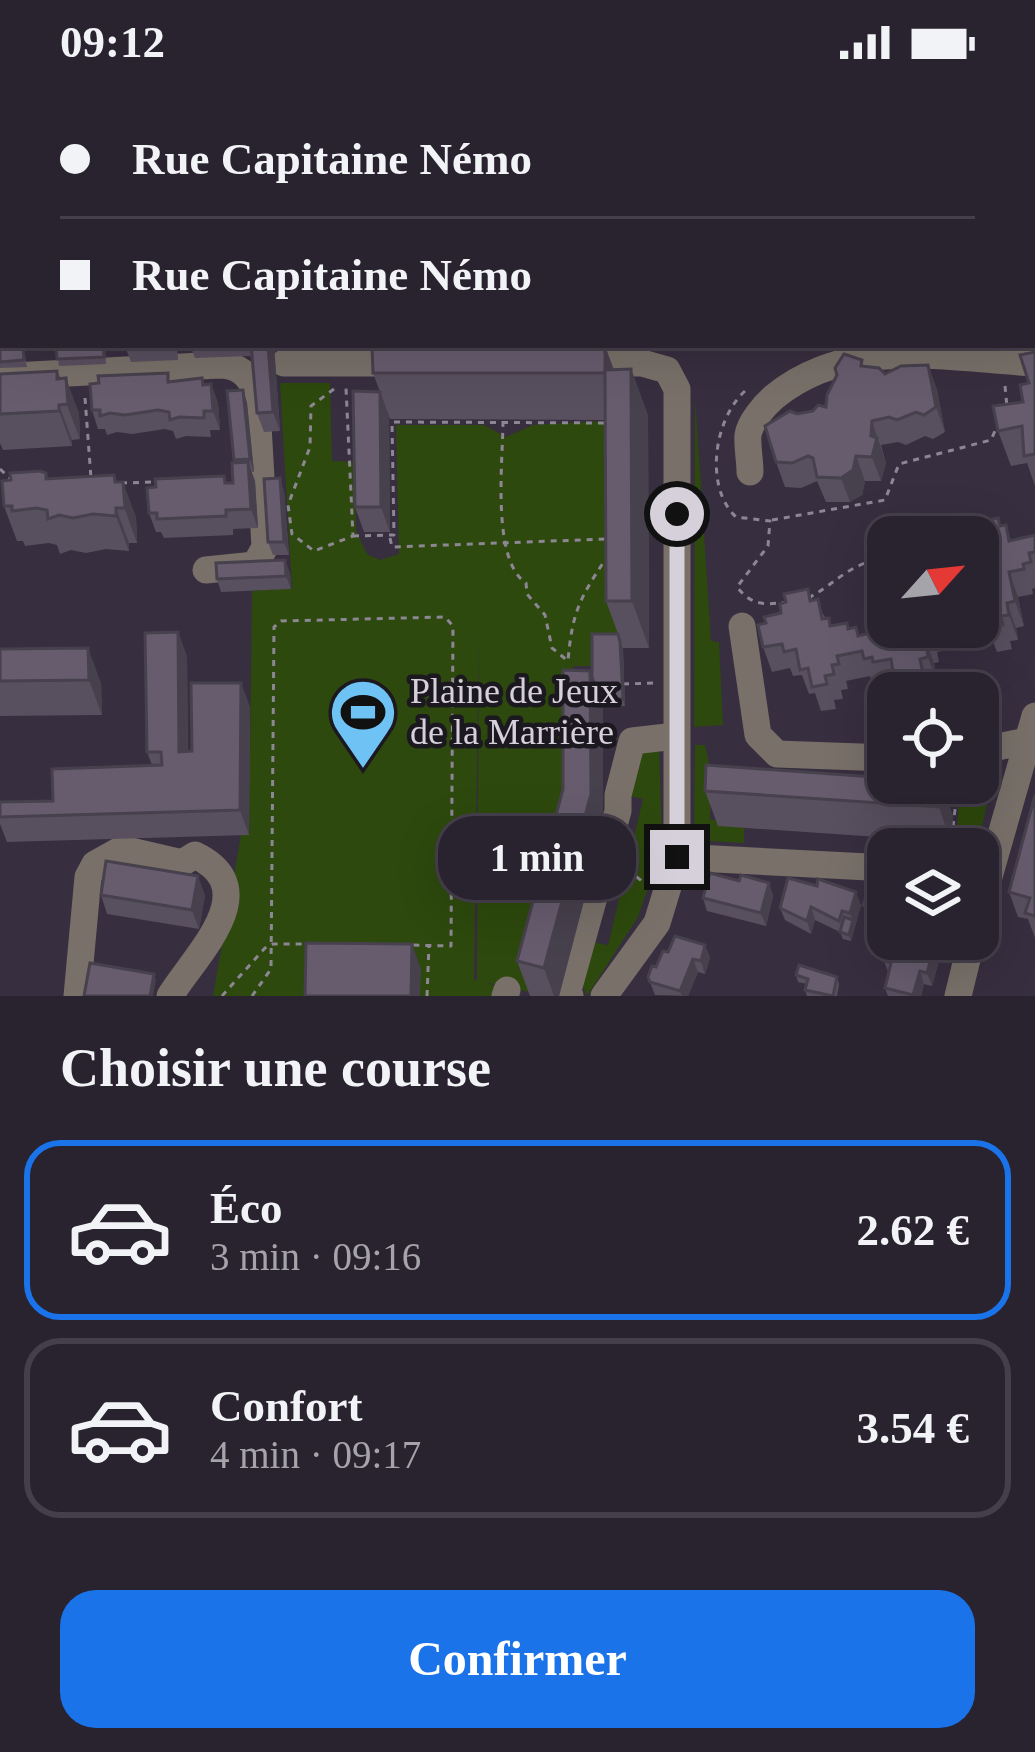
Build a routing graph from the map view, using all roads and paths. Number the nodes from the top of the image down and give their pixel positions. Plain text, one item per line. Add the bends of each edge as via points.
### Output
1 (1004, 362) junction
2 (284, 363) dead end
3 (430, 363) edge
4 (547, 363) edge
5 (1035, 363) edge
6 (83, 372) junction
7 (340, 376) junction
8 (0, 382) edge
9 (760, 383) dead end
10 (503, 421) junction
11 (614, 423) edge
12 (0, 469) edge
13 (750, 472) dead end
14 (155, 482) edge
15 (113, 484) edge
16 (92, 485) edge
17 (21, 486) edge
18 (770, 521) junction
19 (352, 536) junction
20 (389, 536) junction
21 (615, 538) edge
22 (503, 543) junction
23 (615, 546) edge
24 (867, 562) edge
25 (206, 570) dead end
26 (742, 626) dead end
27 (568, 661) junction
28 (568, 673) edge
29 (664, 682) dead end
30 (606, 684) edge
31 (1031, 729) edge
32 (676, 736) junction
33 (999, 742) edge
34 (867, 757) edge
35 (955, 804) edge
36 (952, 827) dead end
37 (998, 828) edge
38 (609, 845) junction
39 (677, 857) junction
40 (546, 858) edge
41 (867, 867) edge
42 (522, 878) dead end
43 (668, 888) junction
44 (273, 944) junction
45 (317, 944) edge
46 (407, 945) edge
47 (429, 945) junction
48 (967, 960) edge
49 (77, 996) edge
50 (170, 996) edge
51 (222, 996) edge
52 (252, 996) edge
53 (427, 996) edge
54 (570, 996) edge
55 (604, 996) edge
56 (958, 996) edge

1 - 5 street
1 - 13 street via 925,355 826,366 766,404 748,431
1 - 18 path via 1007,416 991,440 899,464 885,500
2 - 7 street
3 - 7 street
4 - 32 street via 642,363 667,370 677,388
6 - 8 street
6 - 16 path
6 - 25 street via 233,365 250,379 265,547 255,565
7 - 19 path
7 - 19 path via 311,406 310,447 291,490 289,524 314,551
9 - 18 path via 740,394 723,424 716,482 736,517
10 - 11 path
10 - 20 path via 392,422
10 - 22 path
12 - 17 path
14 - 15 path
18 - 24 path via 768,546 737,586 758,605 807,599
19 - 20 path
20 - 22 path via 392,547
21 - 22 path
22 - 27 path via 545,615 552,648
23 - 27 path via 572,615
26 - 34 street via 758,735 777,754
27 - 28 path
29 - 30 path
31 - 33 street
31 - 37 street
32 - 38 street via 632,741
32 - 39 street
35 - 36 path
38 - 43 path via 644,883
38 - 54 street
39 - 41 street
39 - 43 street
40 - 42 path
43 - 55 street via 657,923
44 - 45 path
44 - 47 path via 274,627 445,617 453,626 451,946
44 - 51 path
44 - 52 path via 271,969
46 - 47 path
47 - 53 path
48 - 56 street
49 - 50 street via 88,877 104,856 122,849 182,862 195,855 228,884 220,921

